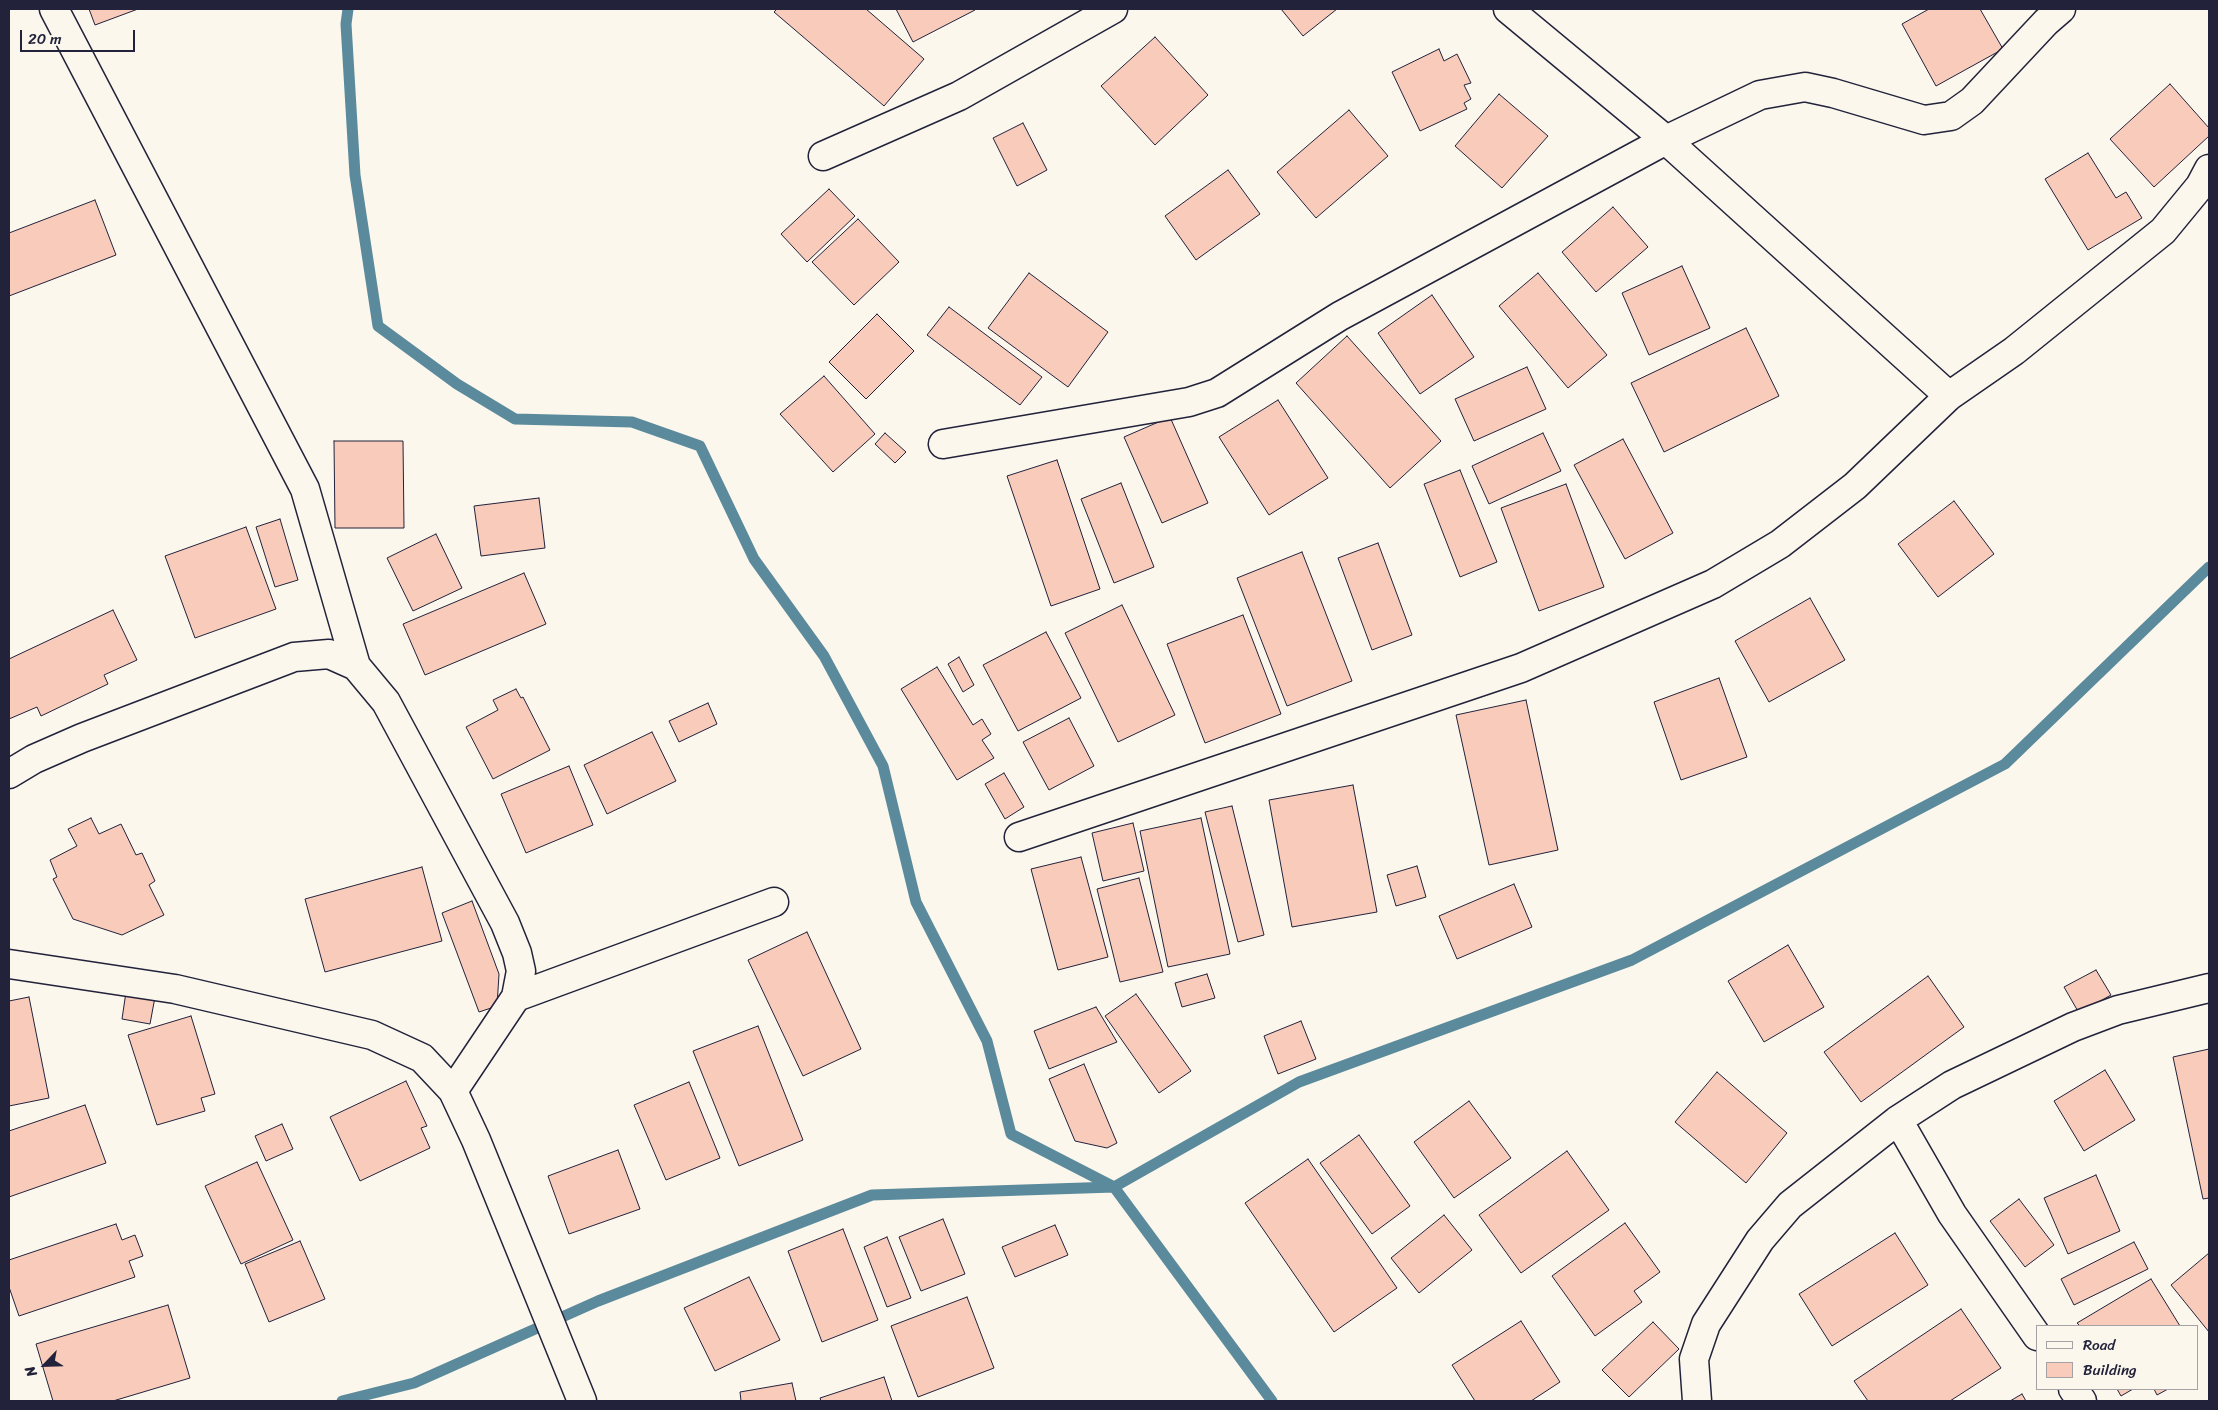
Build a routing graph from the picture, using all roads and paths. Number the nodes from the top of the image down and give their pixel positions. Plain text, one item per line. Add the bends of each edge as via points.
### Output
1 (54, 9) edge
2 (1113, 9) edge
3 (1508, 9) edge
4 (2061, 9) edge
5 (1666, 140) junction
6 (822, 156) dead end
7 (2209, 169) edge
8 (1949, 396) junction
9 (943, 444) dead end
10 (356, 666) junction
11 (9, 774) edge
12 (1019, 837) dead end
13 (774, 902) dead end
14 (9, 964) edge
15 (2209, 988) edge
16 (516, 997) junction
17 (453, 1091) junction
18 (1898, 1120) junction
19 (2036, 1335) edge
20 (2074, 1390) edge
21 (582, 1401) edge
22 (1697, 1401) edge
23 (2082, 1401) edge

1 - 10 street via 305,488
2 - 6 street via 959,96
3 - 5 street
4 - 5 street via 1972,101 1951,116 1924,120 1805,87 1760,95
5 - 8 street
5 - 9 street via 1340,316 1217,393 1189,402
7 - 8 street via 2200,186 2163,231 2014,351
8 - 12 street via 1855,486 1780,544 1713,584 1521,668
10 - 11 street via 329,654 294,656 82,738
10 - 16 street via 386,702 505,923 521,971
13 - 16 street
14 - 17 street via 175,989 372,1035 422,1058
15 - 18 street via 2118,1010 2073,1027 1952,1085
16 - 17 street
17 - 21 street
18 - 19 street via 1952,1214
18 - 22 street via 1790,1205 1760,1240 1706,1324 1694,1359
20 - 23 street

